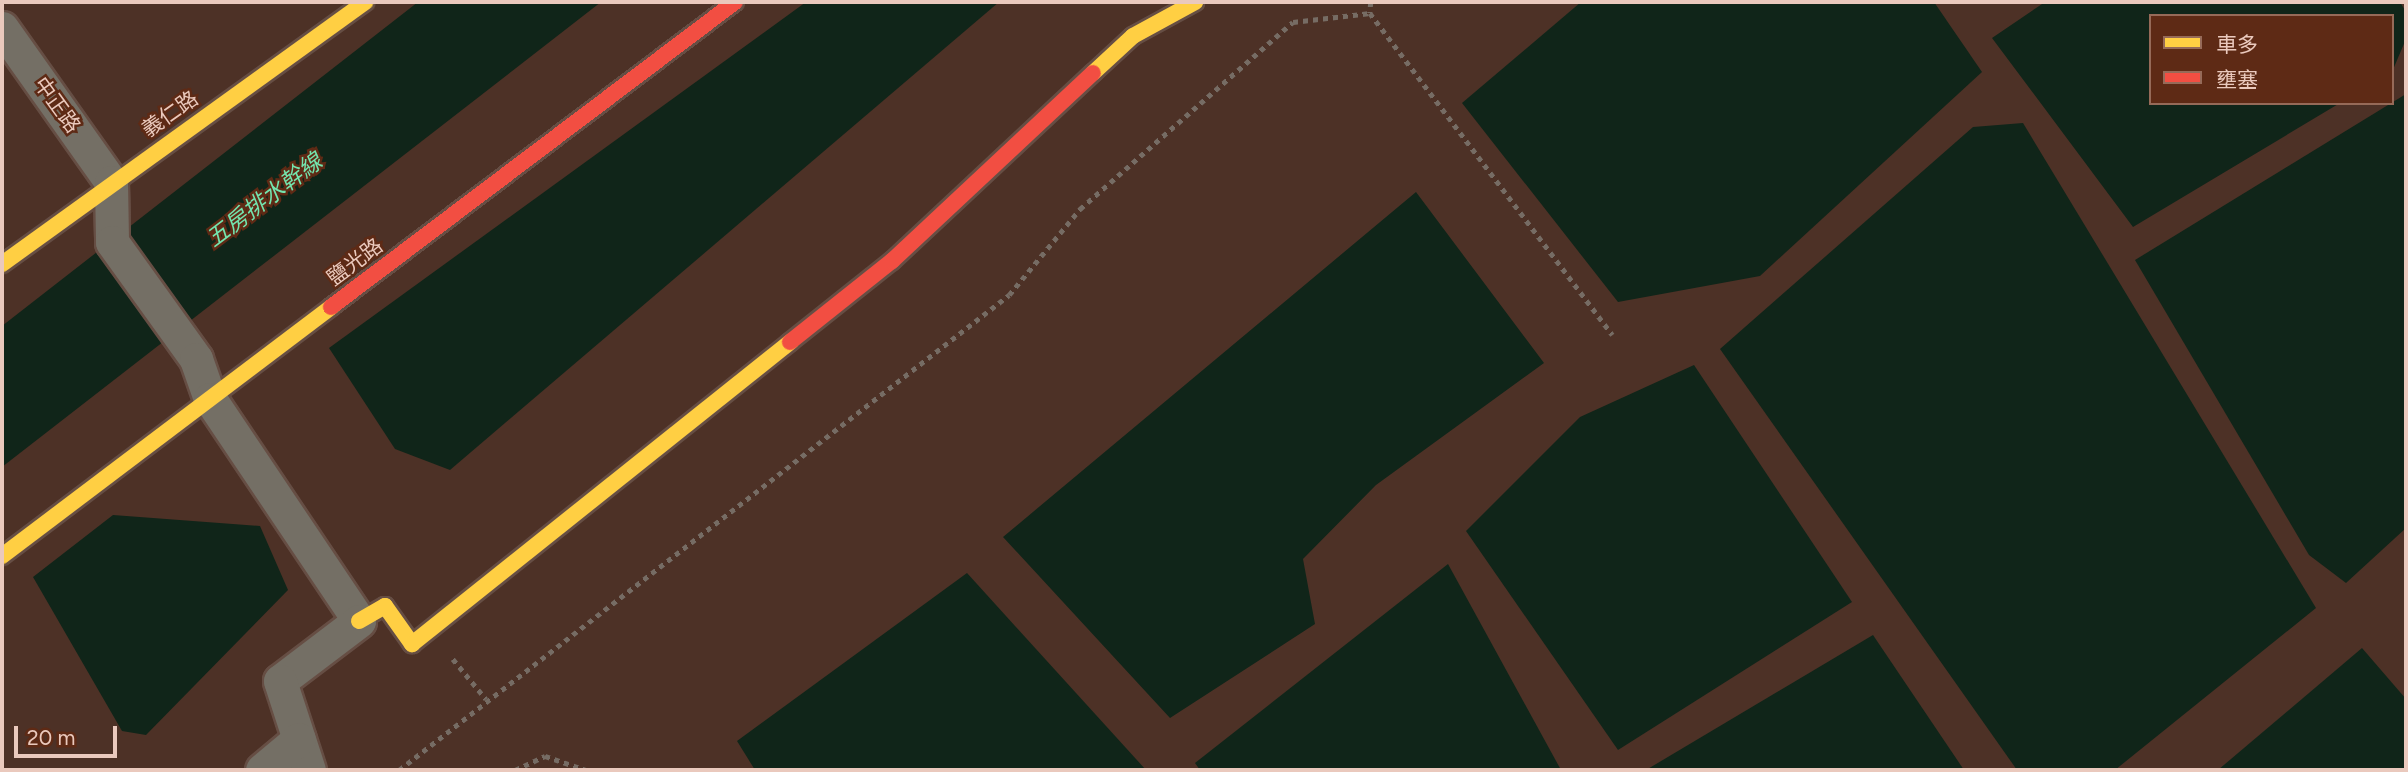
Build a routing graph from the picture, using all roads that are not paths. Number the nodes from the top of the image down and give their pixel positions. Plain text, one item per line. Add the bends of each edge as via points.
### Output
1 (365, 2) edge
2 (735, 2) edge
3 (1195, 2) edge
4 (2, 28) edge
5 (111, 182) junction
6 (2, 264) edge
7 (210, 398) junction
8 (2, 556) edge
9 (359, 621) junction
10 (304, 755) edge
11 (262, 770) edge

1 - 5 street, 義仁路
2 - 7 street, 鹽光路
3 - 9 street via 1133,36 892,261 412,643 385,606
4 - 5 street, 中正路
5 - 6 street, 義仁路
5 - 7 street via 112,242 195,359
7 - 8 street, 鹽光路
7 - 9 street
9 - 10 street via 280,681
10 - 11 street

